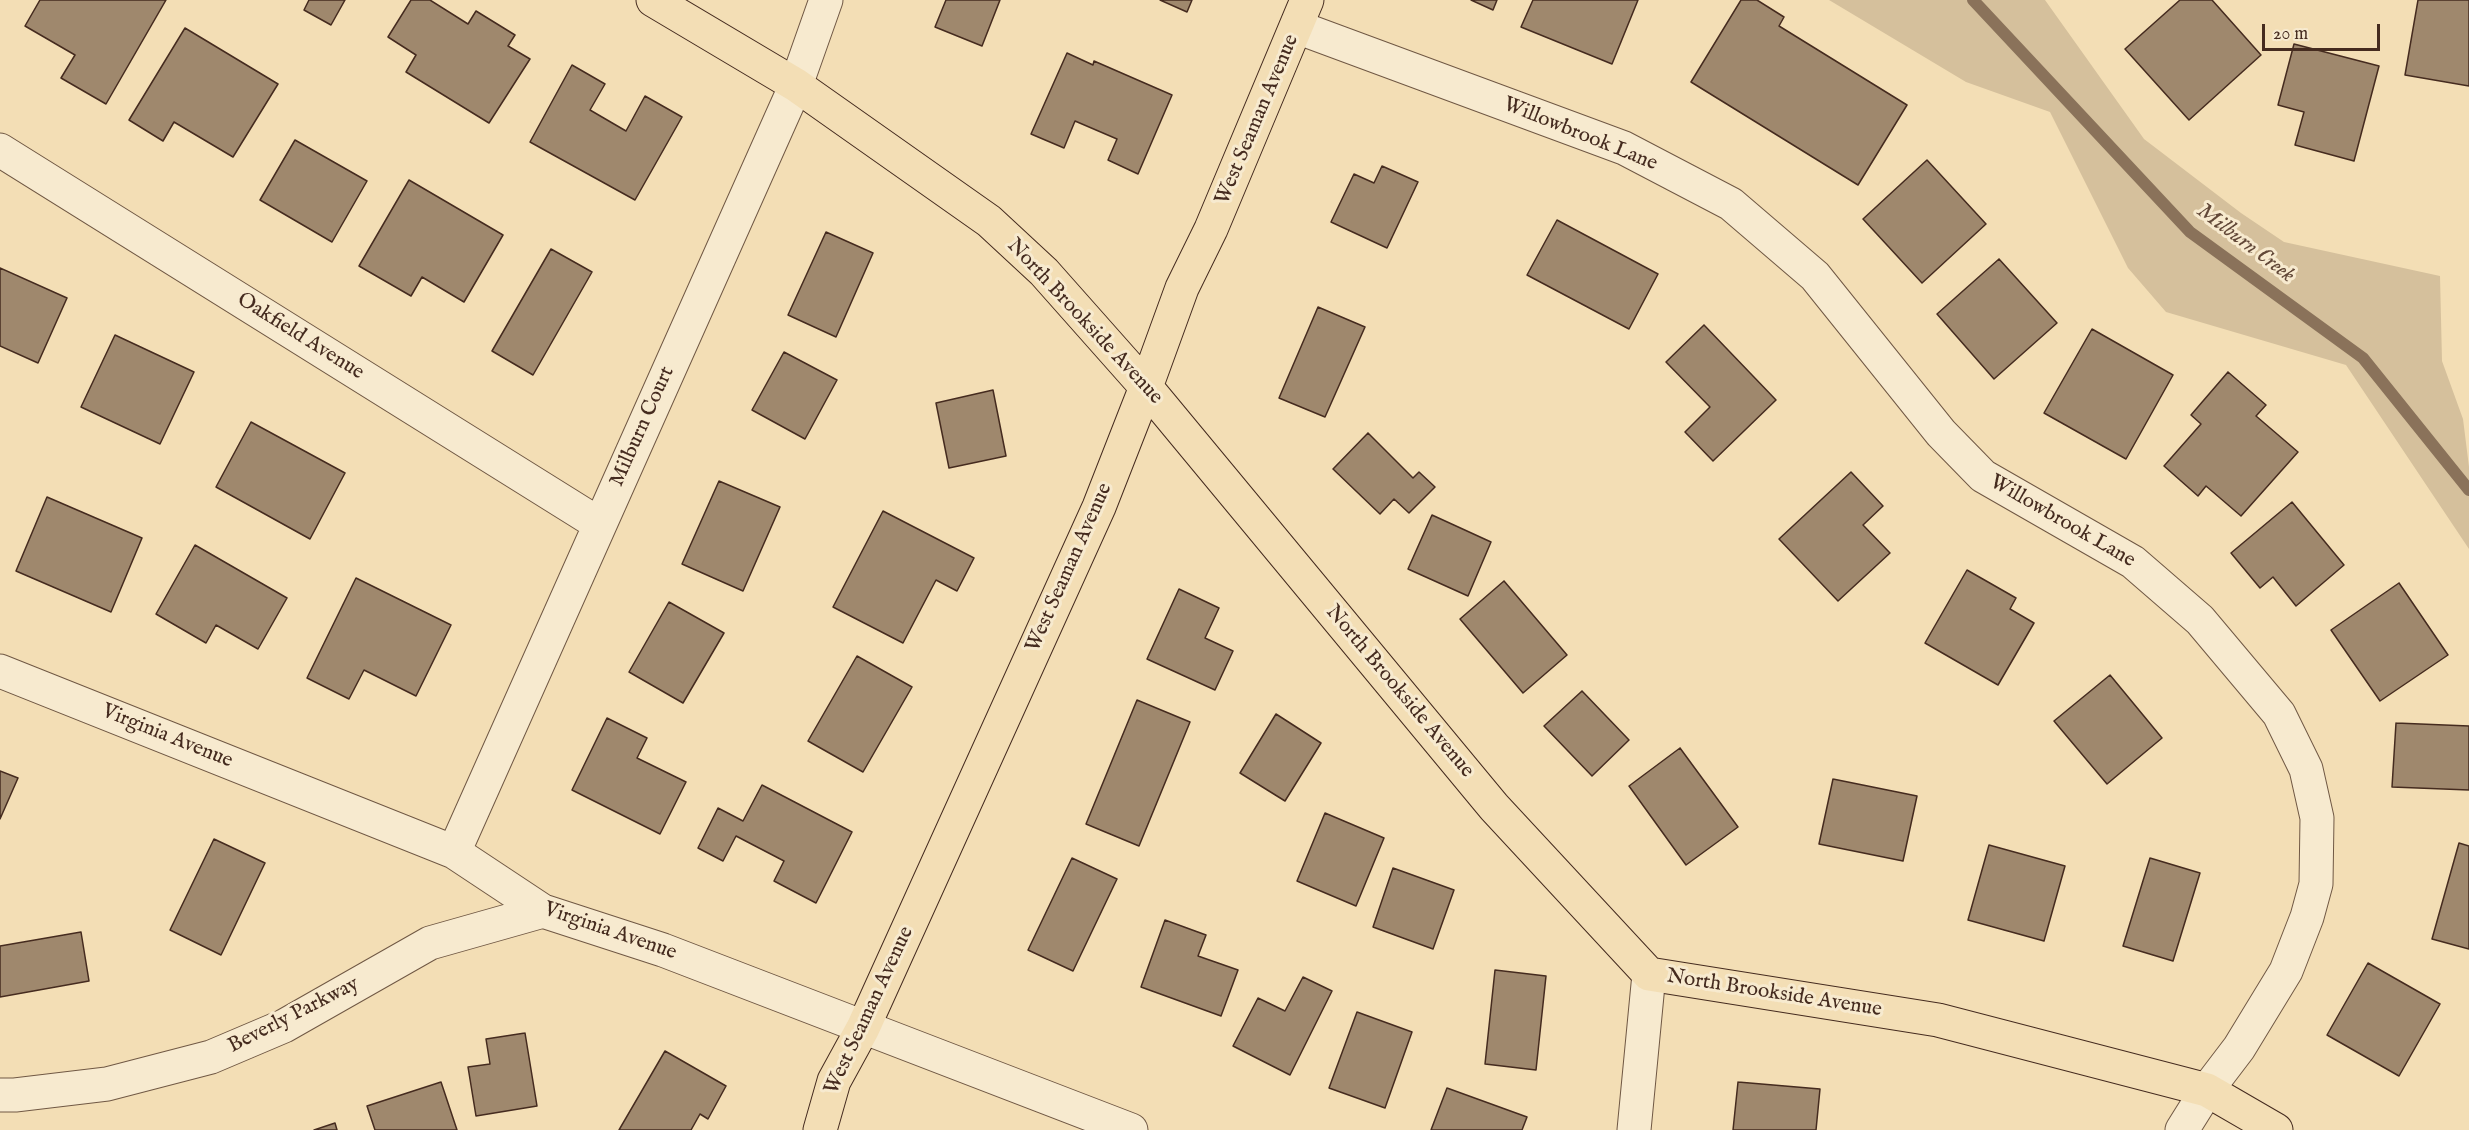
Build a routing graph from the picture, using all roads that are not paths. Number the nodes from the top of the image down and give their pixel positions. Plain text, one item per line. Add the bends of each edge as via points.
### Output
1 (654, 0) edge
2 (826, 0) edge
3 (1302, 13) edge
4 (795, 86) junction
5 (0, 150) edge
6 (1146, 387) junction
7 (599, 524) junction
8 (0, 671) edge
9 (454, 852) junction
10 (543, 911) junction
11 (1649, 974) junction
12 (864, 1028) junction
13 (2207, 1090) junction
14 (0, 1095) edge
15 (820, 1130) edge
16 (1131, 1130) edge
17 (1634, 1130) edge
18 (2182, 1130) edge
19 (2276, 1130) edge

1 - 4 main road, North Brookside Avenue
2 - 4 street, Milburn Court
3 - 6 main road, West Seaman Avenue via 1182,288
3 - 13 street, Willowbrook Lane via 1624,148 1731,204 1815,276 1941,433 1983,476 2133,562 2200,620 2279,714 2306,769 2318,818 2316,884 2286,971 2239,1048
4 - 6 main road, North Brookside Avenue via 989,221 1044,272
4 - 7 street, Milburn Court
5 - 7 street, Oakfield Avenue
6 - 11 main road, North Brookside Avenue via 1494,807
6 - 12 main road, West Seaman Avenue via 1099,507
7 - 9 street, Milburn Court
8 - 9 street, Virginia Avenue
9 - 10 street, Virginia Avenue
10 - 12 street, Virginia Avenue via 663,950
10 - 14 street, Beverly Parkway via 430,943 284,1026 211,1057 107,1084
11 - 13 main road, North Brookside Avenue via 1938,1020
11 - 17 street
12 - 15 main road, West Seaman Avenue via 834,1081
12 - 16 street, Virginia Avenue
13 - 18 street, Willowbrook Lane
13 - 19 main road, North Brookside Avenue

